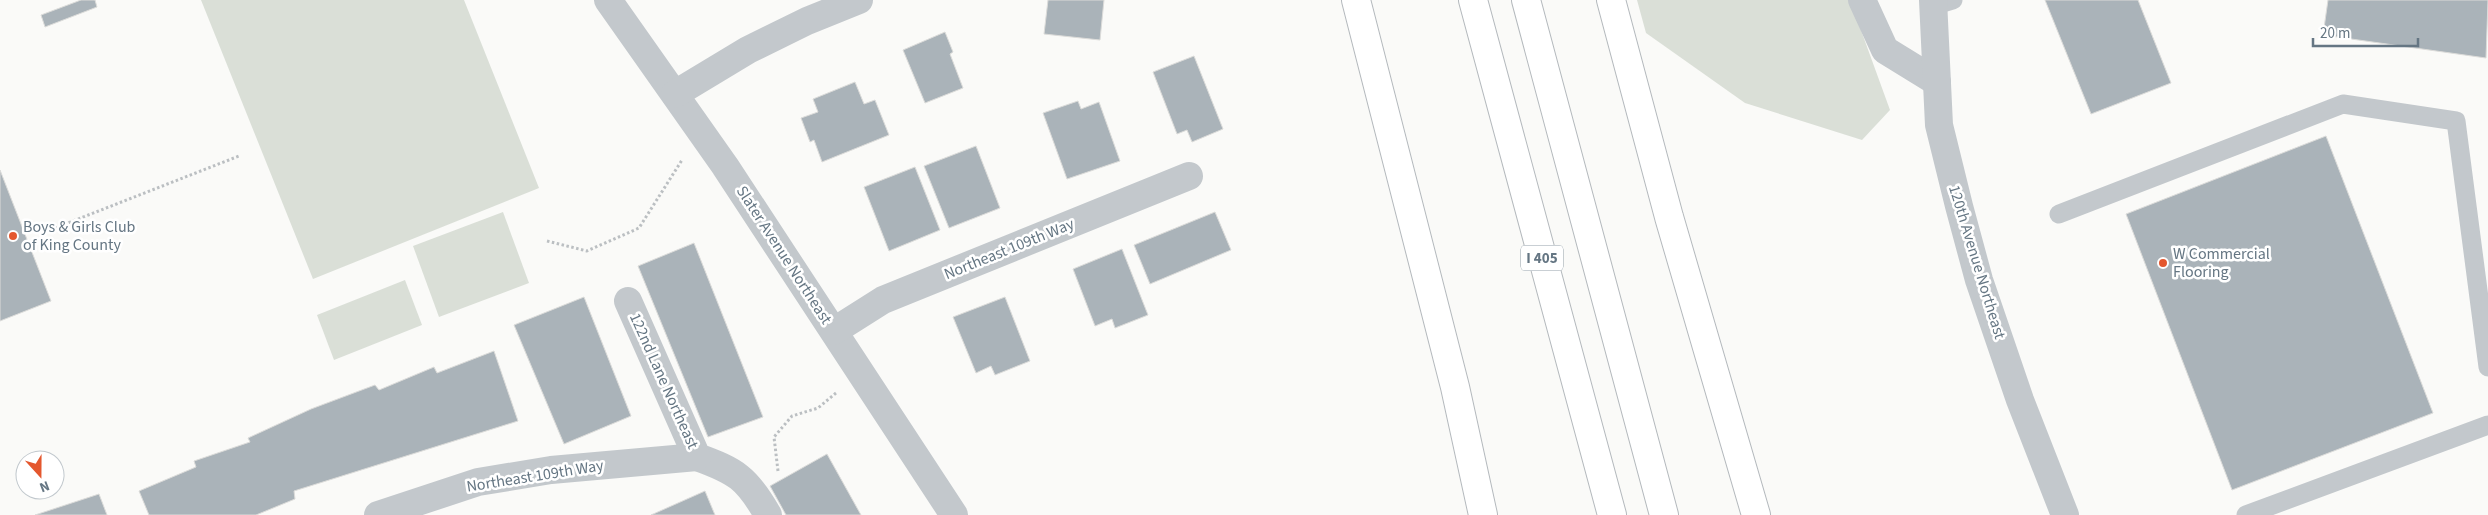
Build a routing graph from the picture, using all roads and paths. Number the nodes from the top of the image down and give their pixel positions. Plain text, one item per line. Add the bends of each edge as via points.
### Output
1 (608, 0) edge
2 (858, 0) edge
3 (1356, 0) edge
4 (1473, 0) edge
5 (1526, 0) edge
6 (1611, 0) edge
7 (1862, 0) edge
8 (1939, 2) edge
9 (1937, 82) junction
10 (675, 94) junction
11 (238, 156) dead end
12 (683, 159) dead end
13 (1189, 176) dead end
14 (2059, 214) dead end
15 (50, 230) dead end
16 (547, 241) dead end
17 (628, 301) dead end
18 (834, 331) junction
19 (2488, 367) edge
20 (842, 388) dead end
21 (2488, 425) edge
22 (697, 457) junction
23 (778, 473) dead end
24 (378, 515) edge
25 (768, 515) edge
26 (954, 515) edge
27 (1483, 515) edge
28 (1612, 515) edge
29 (1664, 515) edge
30 (1756, 515) edge
31 (2065, 515) edge
32 (2246, 515) edge

1 - 10 street, Slater Avenue Northeast
2 - 10 street via 748,50
3 - 27 highway via 1455,387
4 - 28 highway, I 405
5 - 29 highway
6 - 30 highway
7 - 9 street via 1885,50
8 - 9 street, 120th Avenue Northeast
9 - 31 street, 120th Avenue Northeast via 1939,125 1979,280 2020,400
10 - 18 street, Slater Avenue Northeast
11 - 15 path
12 - 16 path via 639,228 588,251
13 - 18 street, Northeast 109th Way via 883,300
14 - 19 lane via 2343,104 2456,121
17 - 22 street, 122nd Lane Northeast
18 - 26 street, Slater Avenue Northeast
20 - 23 path via 818,408 792,416 774,437
21 - 32 lane
22 - 24 street, Northeast 109th Way via 551,470 478,482
22 - 25 street, 122nd Lane Northeast via 727,468 753,489

